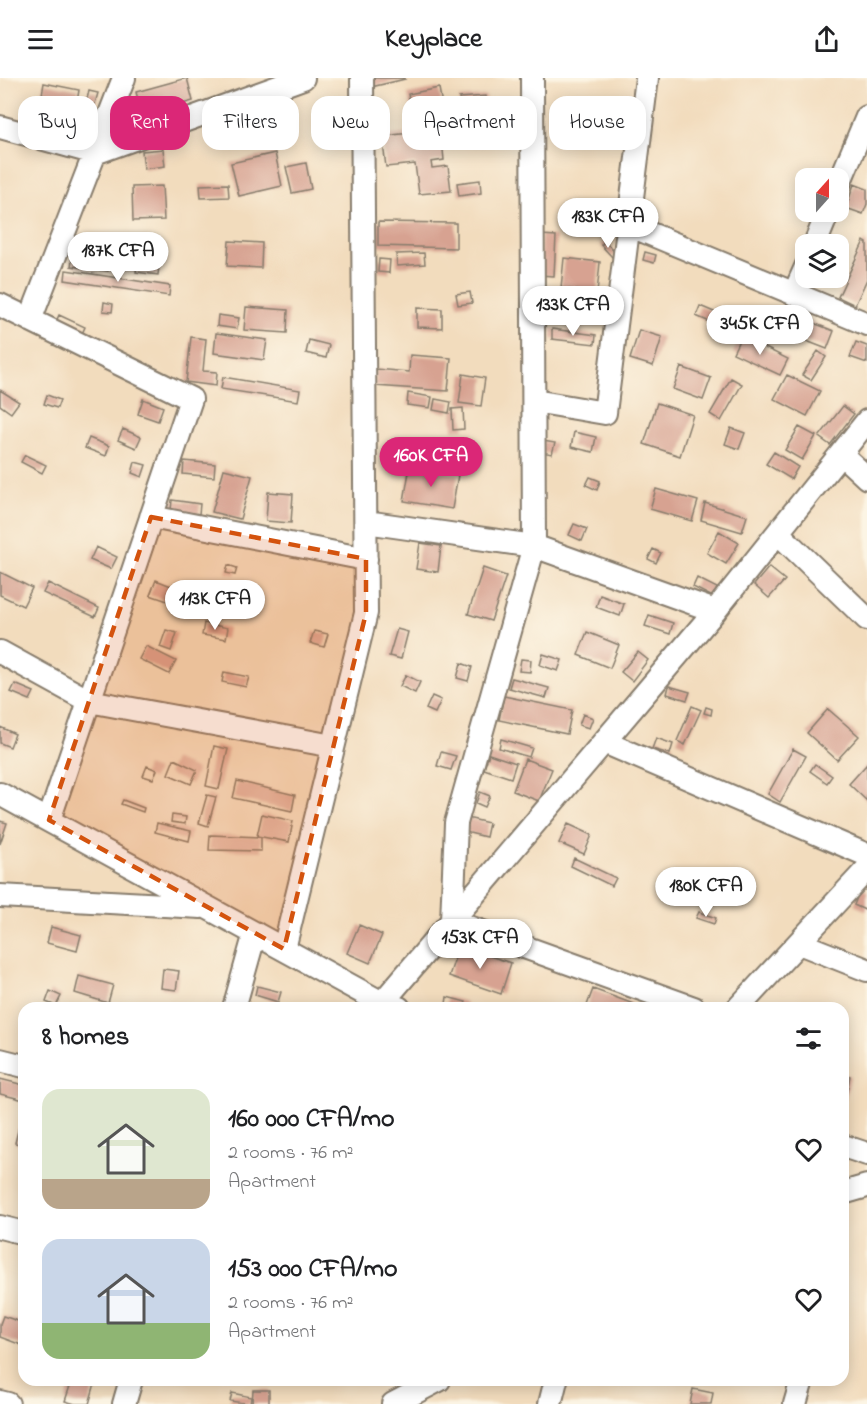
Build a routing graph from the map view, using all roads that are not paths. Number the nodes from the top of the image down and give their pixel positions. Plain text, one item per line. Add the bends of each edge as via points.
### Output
1 (124, 78) edge
2 (303, 78) edge
3 (362, 78) edge
4 (532, 78) edge
5 (647, 78) edge
6 (867, 117) edge
7 (0, 127) edge
8 (95, 153) junction
9 (860, 153) edge
10 (849, 170) edge
11 (629, 225) junction
12 (797, 288) edge
13 (795, 294) junction
14 (0, 305) edge
15 (30, 320) junction
16 (867, 324) edge
17 (534, 401) junction
18 (867, 421) edge
19 (841, 454) junction
20 (867, 478) edge
21 (151, 517) junction
22 (366, 522) junction
23 (778, 533) junction
24 (534, 546) junction
25 (366, 559) junction
26 (716, 611) junction
27 (867, 619) edge
28 (0, 652) edge
29 (89, 701) junction
30 (604, 742) junction
31 (333, 746) junction
32 (0, 794) edge
33 (49, 820) junction
34 (867, 855) edge
35 (867, 869) edge
36 (0, 896) edge
37 (208, 907) junction
38 (452, 921) junction
39 (255, 933) junction
40 (799, 943) junction
41 (284, 949) junction
42 (867, 970) edge
43 (236, 1002) edge
44 (385, 1002) edge
45 (393, 1002) edge
46 (677, 1002) edge
47 (744, 1002) edge
48 (0, 1060) edge
49 (18, 1064) edge
50 (849, 1148) edge
51 (867, 1154) edge
52 (867, 1186) edge
53 (849, 1191) edge
54 (0, 1227) edge
55 (18, 1232) edge
56 (128, 1386) edge
57 (428, 1386) edge
58 (554, 1386) edge
59 (800, 1386) edge
60 (0, 1402) edge
61 (8, 1404) edge
62 (124, 1404) edge
63 (393, 1404) edge
64 (550, 1404) edge
65 (795, 1404) edge

1 - 8 street
2 - 8 street
3 - 22 street
4 - 17 street
5 - 11 street
6 - 9 street
7 - 8 street
8 - 15 street
9 - 10 street
11 - 13 street
11 - 17 street via 605,413
12 - 13 street
13 - 16 street
14 - 15 street
15 - 21 street via 191,399
17 - 24 street
18 - 19 street
19 - 20 street
19 - 23 street
21 - 25 street
21 - 29 street
22 - 24 street
22 - 25 street
23 - 26 street
23 - 27 street
24 - 26 street
24 - 38 street via 456,823
25 - 31 street via 366,613
26 - 30 street
28 - 29 street
29 - 31 street
29 - 33 street
30 - 34 street
30 - 38 street
31 - 41 street
32 - 33 street
33 - 37 street
35 - 40 street
36 - 37 street
37 - 39 street
38 - 45 street
38 - 46 street
39 - 41 street
39 - 43 street
40 - 42 street
40 - 47 street
41 - 44 street
48 - 49 street
50 - 51 street
52 - 53 street
54 - 55 street
56 - 62 street
57 - 63 street
58 - 64 street
59 - 65 street
60 - 61 street

